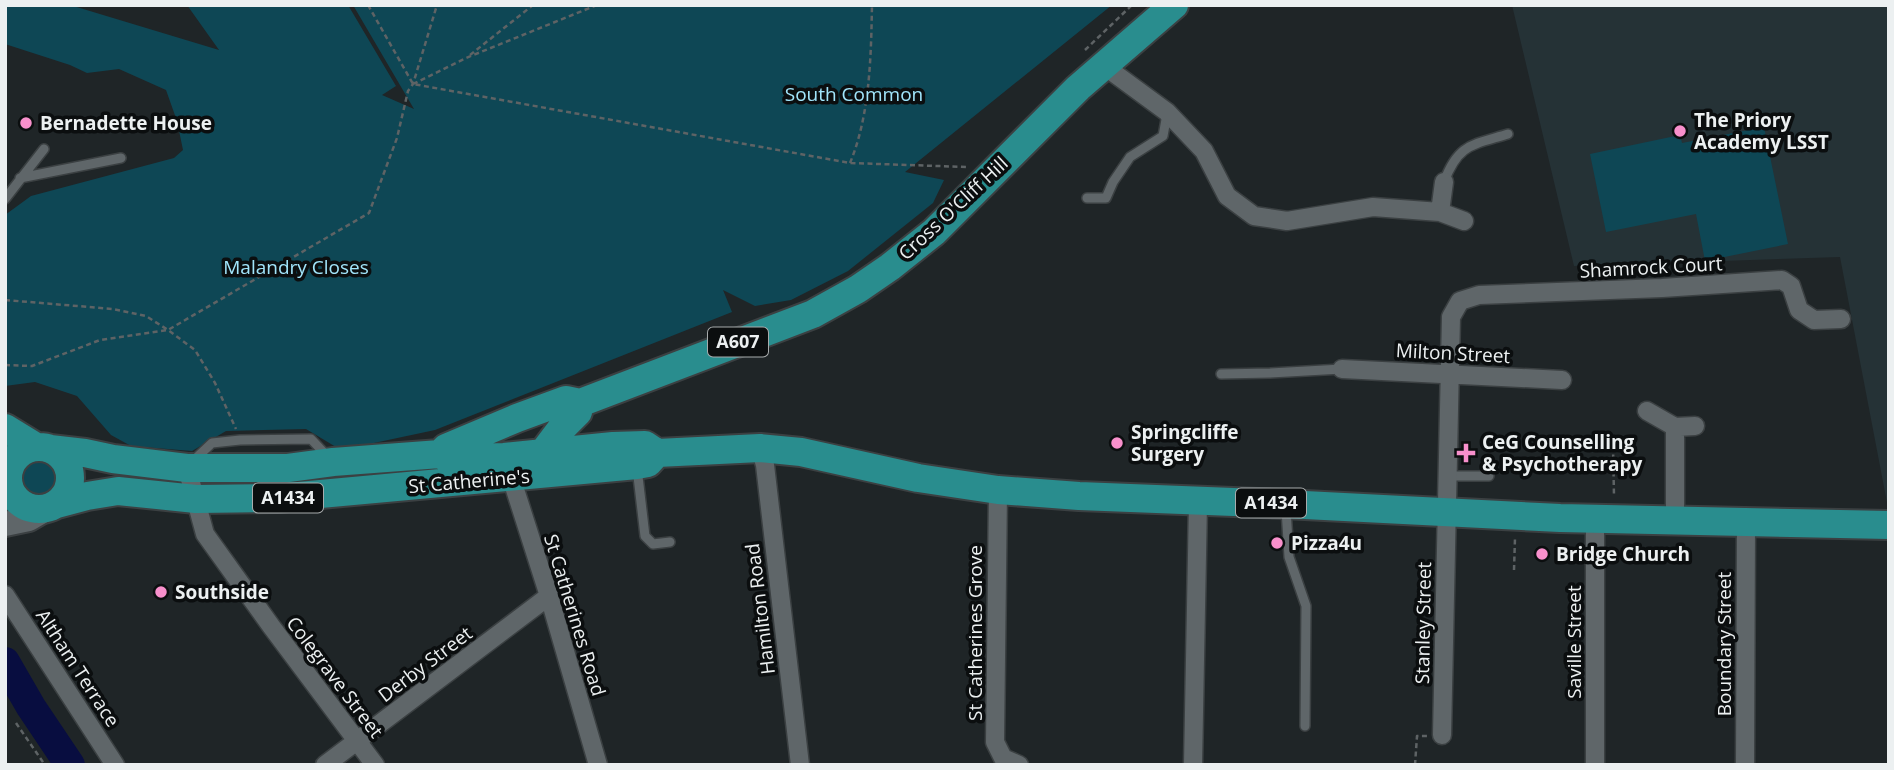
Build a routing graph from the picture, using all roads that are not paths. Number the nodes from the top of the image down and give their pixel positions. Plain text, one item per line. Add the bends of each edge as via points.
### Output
1 (1174, 5) edge
2 (1103, 65) junction
3 (1167, 112) junction
4 (1508, 134) dead end
5 (44, 149) dead end
6 (121, 158) dead end
7 (20, 178) junction
8 (1444, 182) joint
9 (1087, 198) dead end
10 (5, 199) edge
11 (1440, 212) junction
12 (1464, 221) dead end
13 (1451, 317) joint
14 (1841, 319) dead end
15 (1342, 369) joint
16 (1222, 374) dead end
17 (1449, 374) junction
18 (1562, 380) dead end
19 (588, 399) junction
20 (1647, 411) dead end
21 (1695, 426) dead end
22 (1675, 427) junction
23 (5, 428) edge
24 (613, 446) junction
25 (43, 448) junction
26 (760, 448) junction
27 (440, 454) junction
28 (543, 454) junction
29 (647, 459) junction
30 (333, 462) junction
31 (187, 467) junction
32 (7, 474) edge
33 (516, 476) junction
34 (1447, 476) junction
35 (1489, 477) dead end
36 (998, 490) junction
37 (196, 499) junction
38 (1198, 502) junction
39 (1285, 503) junction
40 (51, 507) junction
41 (1446, 513) junction
42 (1605, 519) junction
43 (1675, 521) junction
44 (1746, 523) junction
45 (5, 524) edge
46 (1889, 525) edge
47 (670, 542) dead end
48 (5, 595) edge
49 (549, 596) junction
50 (1305, 726) dead end
51 (1441, 735) road end
52 (357, 740) junction
53 (1595, 757) edge
54 (591, 761) edge
55 (115, 765) edge
56 (325, 765) edge
57 (375, 765) edge
58 (800, 765) edge
59 (1019, 765) edge
60 (1193, 765) edge
61 (1745, 765) edge

1 - 2 main road, Cross O'Cliff Hill / A607
2 - 3 street
2 - 19 main road, Cross O'Cliff Hill / A607 via 934,232 839,301
3 - 9 lane via 1163,136 1130,157 1105,198
3 - 11 street via 1204,150 1227,197 1254,216 1287,221 1373,207
4 - 8 lane via 1470,145 1451,163
5 - 7 lane
6 - 7 lane
7 - 10 lane
8 - 11 street
11 - 12 street
13 - 14 street, Shamrock Court via 1460,301 1479,295 1782,280 1791,286 1799,310 1814,320
13 - 17 street, Stanley Street
15 - 16 lane
15 - 17 street, Milton Street
17 - 18 street, Milton Street
17 - 34 street, Stanley Street
19 - 24 main road via 598,433
19 - 27 main road, St Catherine's / A607 via 566,400
19 - 28 main road
20 - 22 street
21 - 22 street
22 - 43 street
23 - 25 main road, A1434
24 - 28 main road, St Catherine's / A1434
24 - 29 main road, St Catherine's / A1434 via 645,445
25 - 31 main road, St Catherine's / A1434
25 - 32 main road via 22,452
25 - 40 main road, A1434 via 63,457 70,473 68,491
26 - 29 main road, A1434
26 - 36 main road, A1434
26 - 58 street, Hamilton Road
27 - 28 main road, St Catherine's / A1434 via 448,459
27 - 30 main road, St Catherine's / A1434
28 - 33 main road
29 - 33 main road, St Catherine's / A1434
29 - 47 lane via 645,536 653,544
30 - 31 main road, St Catherine's / A1434 via 288,468
30 - 31 lane via 311,439 240,440 212,443
31 - 37 street, Colegrave Street
32 - 40 main road via 11,492 20,503 33,509
33 - 37 main road, St Catherine's / A1434 via 277,498
33 - 49 street, St Catherines Road
34 - 35 lane
34 - 41 street, Stanley Street
36 - 38 main road, A1434
36 - 59 street, St Catherines Grove via 995,742 1003,758
37 - 40 main road, St Catherine's / A1434 via 118,491
37 - 52 street, Colegrave Street via 205,534
38 - 39 main road, A1434
38 - 60 street
39 - 41 main road, A1434
39 - 50 lane via 1289,556 1306,606
40 - 45 street via 29,519
41 - 42 main road, A1434
41 - 51 street, Stanley Street
42 - 43 main road, A1434
42 - 53 street, Saville Street
43 - 44 main road, A1434
44 - 46 main road, A1434
44 - 61 street, Boundary Street
48 - 55 street, Altham Terrace
49 - 52 street, Derby Street
49 - 54 street, St Catherines Road
52 - 56 street, Derby Street
52 - 57 street, Colegrave Street

